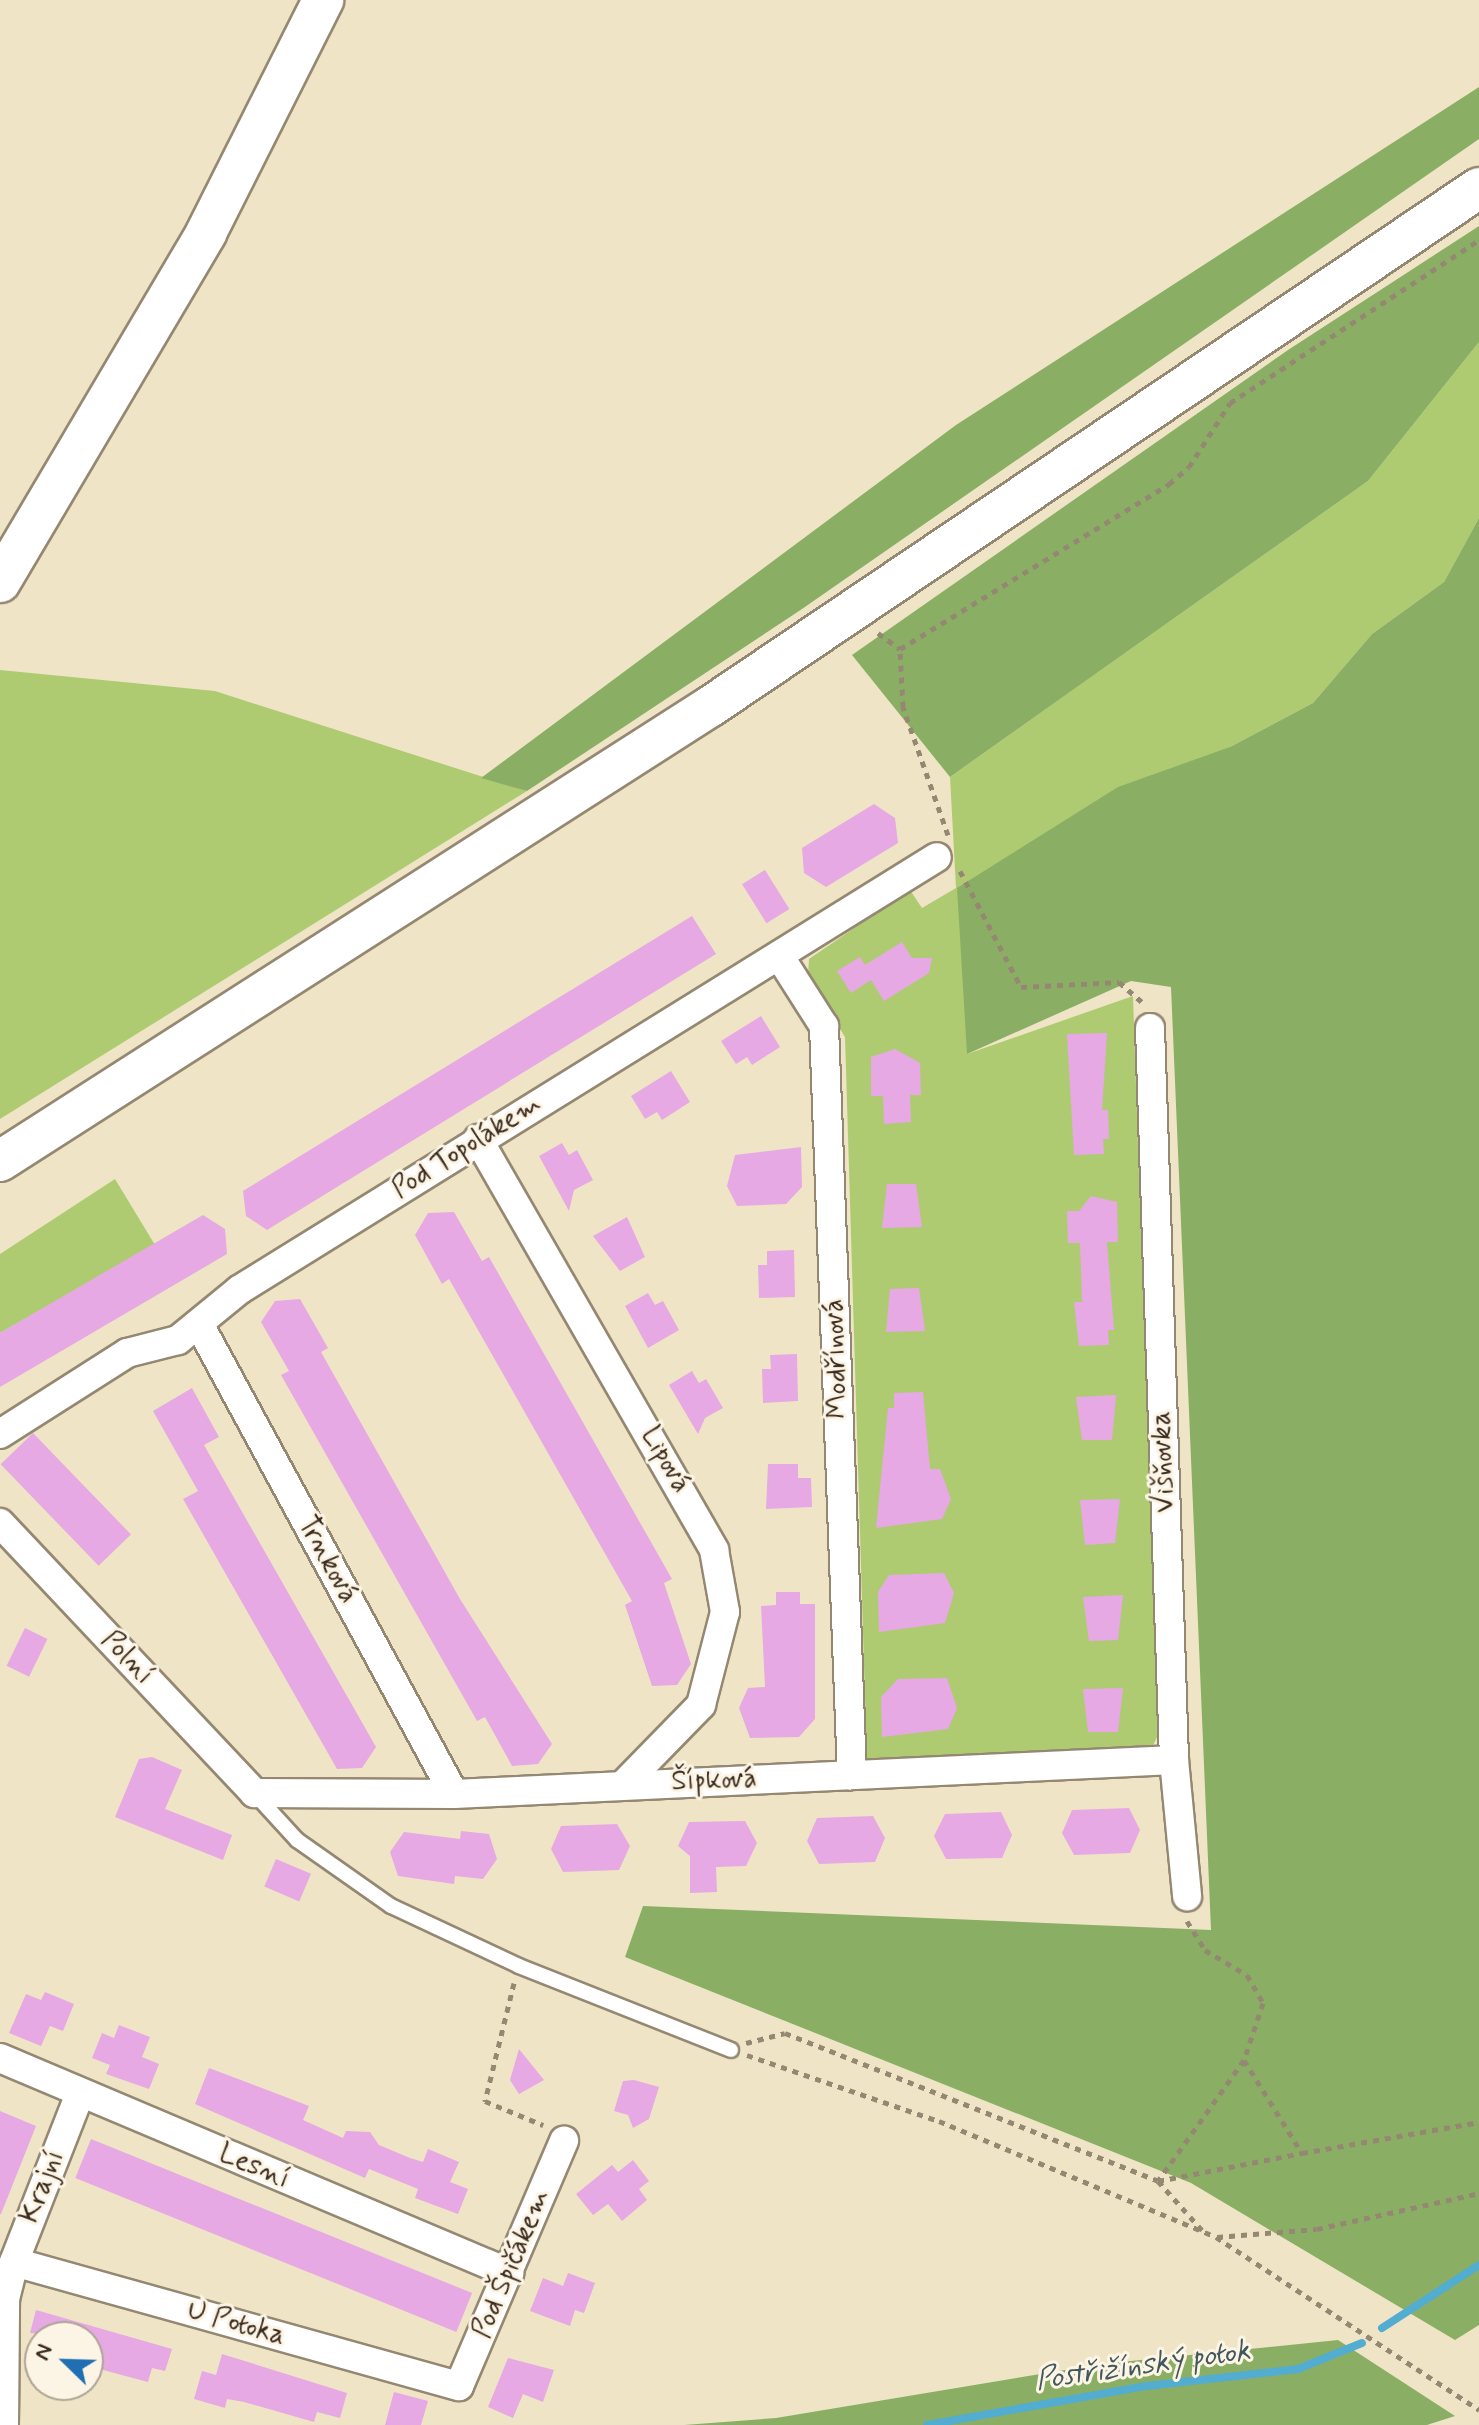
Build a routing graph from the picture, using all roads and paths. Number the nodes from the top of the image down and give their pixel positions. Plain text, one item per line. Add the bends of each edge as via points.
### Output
1 (323, 0) edge
2 (1479, 188) edge
3 (1479, 240) edge
4 (0, 582) edge
5 (948, 855) junction
6 (780, 957) junction
7 (1150, 1028) joint
8 (478, 1139) junction
9 (0, 1161) edge
10 (200, 1326) junction
11 (0, 1434) edge
12 (0, 1523) edge
13 (1174, 1760) junction
14 (852, 1775) junction
15 (624, 1784) junction
16 (254, 1793) junction
17 (454, 1794) junction
18 (1187, 1896) joint
19 (519, 1966) junction
20 (731, 2050) junction
21 (0, 2058) edge
22 (1244, 2060) junction
23 (80, 2094) junction
24 (1479, 2122) edge
25 (564, 2141) joint
26 (1302, 2153) junction
27 (1158, 2181) junction
28 (1479, 2193) edge
29 (1203, 2232) junction
30 (1216, 2237) junction
31 (14, 2262) junction
32 (509, 2273) junction
33 (459, 2386) joint
34 (1479, 2410) edge
35 (4, 2425) edge

1 - 4 main road via 199,246
2 - 9 main road via 711,706 128,1084
3 - 5 path via 1230,403 1189,467 1169,484 900,649 903,707
5 - 6 street, Pod Topolákem
5 - 7 path via 1012,980 1032,990 1128,984 1140,996
6 - 8 street, Pod Topolákem
6 - 14 street, Modřínová via 824,1026
7 - 13 street, Višňovka
8 - 10 street, Pod Topolákem via 239,1290
8 - 15 street, Lipová via 714,1550 725,1612 701,1705
10 - 11 street, Pod Topolákem via 178,1340 127,1353
10 - 17 street, Trnková
12 - 16 street, Polní
13 - 14 street, Šípková
13 - 18 street, Višňovka
14 - 15 street, Šípková
15 - 17 street, Šípková
16 - 17 street, Šípková
16 - 19 lane via 297,1840 371,1894
18 - 22 path via 1189,1933 1247,1975 1263,2003
19 - 20 lane
19 - 25 path via 485,2101 536,2119
20 - 27 path via 785,2033
20 - 29 path via 939,2121
21 - 23 street, Lesní
22 - 26 path
22 - 27 path
23 - 31 street, Krajní
23 - 32 street, Lesní
24 - 26 path
25 - 32 street, Pod Špičákem
26 - 27 path
27 - 29 path
28 - 30 path via 1317,2229
29 - 30 path
30 - 34 path
31 - 33 street, U Potoka
31 - 35 street, Krajní via 5,2299
32 - 33 street, Pod Špičákem

